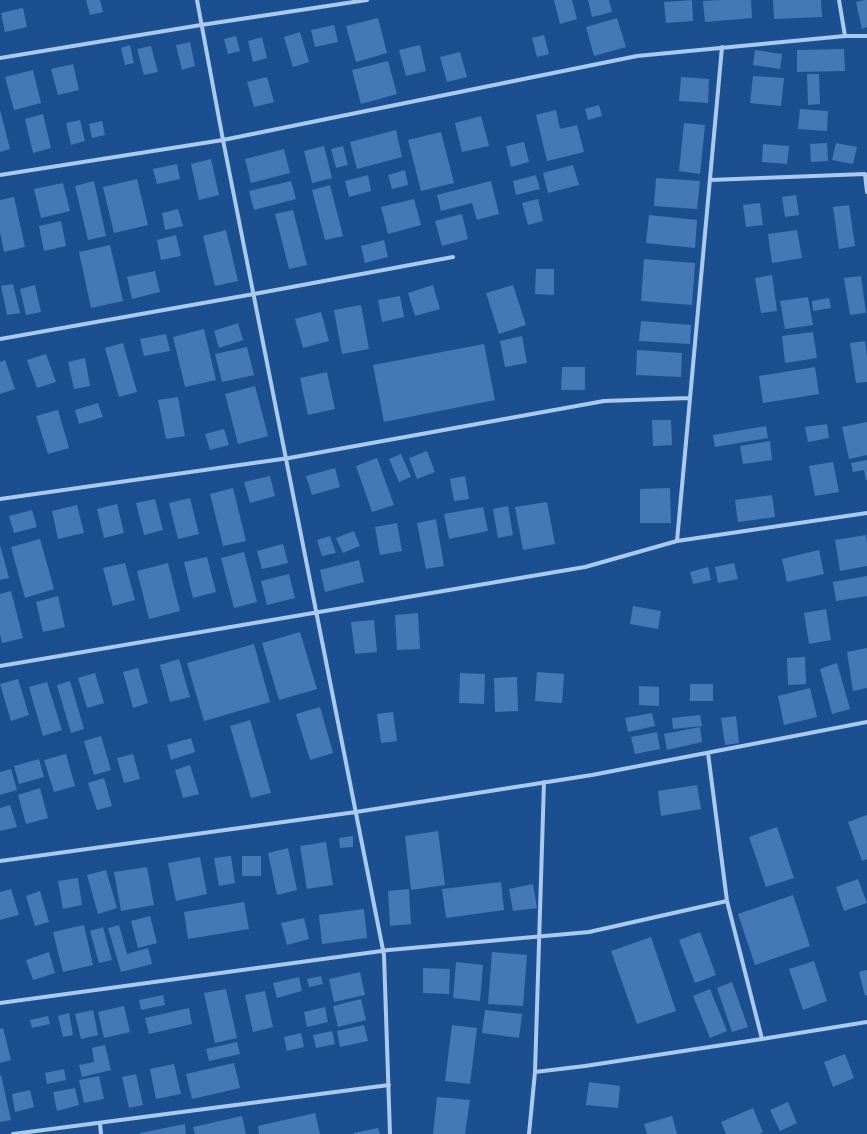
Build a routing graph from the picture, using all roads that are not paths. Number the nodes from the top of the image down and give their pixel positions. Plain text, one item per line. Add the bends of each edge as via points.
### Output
1 (197, 0) edge
2 (367, 0) edge
3 (839, 0) edge
4 (201, 25) junction
5 (844, 36) junction
6 (867, 36) edge
7 (722, 47) junction
8 (0, 58) edge
9 (224, 140) junction
10 (0, 175) edge
11 (710, 180) junction
12 (867, 192) edge
13 (453, 258) dead end
14 (254, 294) junction
15 (0, 339) edge
16 (690, 398) junction
17 (286, 458) junction
18 (0, 499) edge
19 (867, 513) edge
20 (677, 541) junction
21 (317, 613) junction
22 (0, 666) edge
23 (867, 722) edge
24 (708, 753) junction
25 (544, 782) junction
26 (356, 812) junction
27 (0, 861) edge
28 (727, 901) junction
29 (540, 937) junction
30 (383, 951) junction
31 (0, 1004) edge
32 (867, 1022) edge
33 (762, 1039) junction
34 (535, 1072) junction
35 (389, 1085) junction
36 (100, 1122) junction
37 (13, 1134) edge
38 (101, 1134) edge
39 (390, 1134) edge
40 (529, 1134) edge

1 - 4 street
2 - 4 street
3 - 5 street
4 - 8 street
4 - 9 street
5 - 6 street
5 - 7 street
7 - 9 street via 637,56
7 - 11 street
9 - 10 street
9 - 14 street
11 - 12 street via 865,174
11 - 16 street
13 - 14 street
14 - 15 street
14 - 17 street
16 - 17 street via 604,401
16 - 20 street
17 - 18 street
17 - 21 street
19 - 20 street
20 - 21 street via 585,567
21 - 22 street
21 - 26 street
23 - 24 street
24 - 25 street
24 - 28 street
25 - 26 street
25 - 29 street
26 - 27 street
26 - 30 street
28 - 29 street via 589,932
28 - 33 street
29 - 30 street
29 - 34 street
30 - 31 street
30 - 35 street
32 - 33 street
33 - 34 street
34 - 40 street
35 - 36 street
35 - 39 street
36 - 37 street
36 - 38 street

